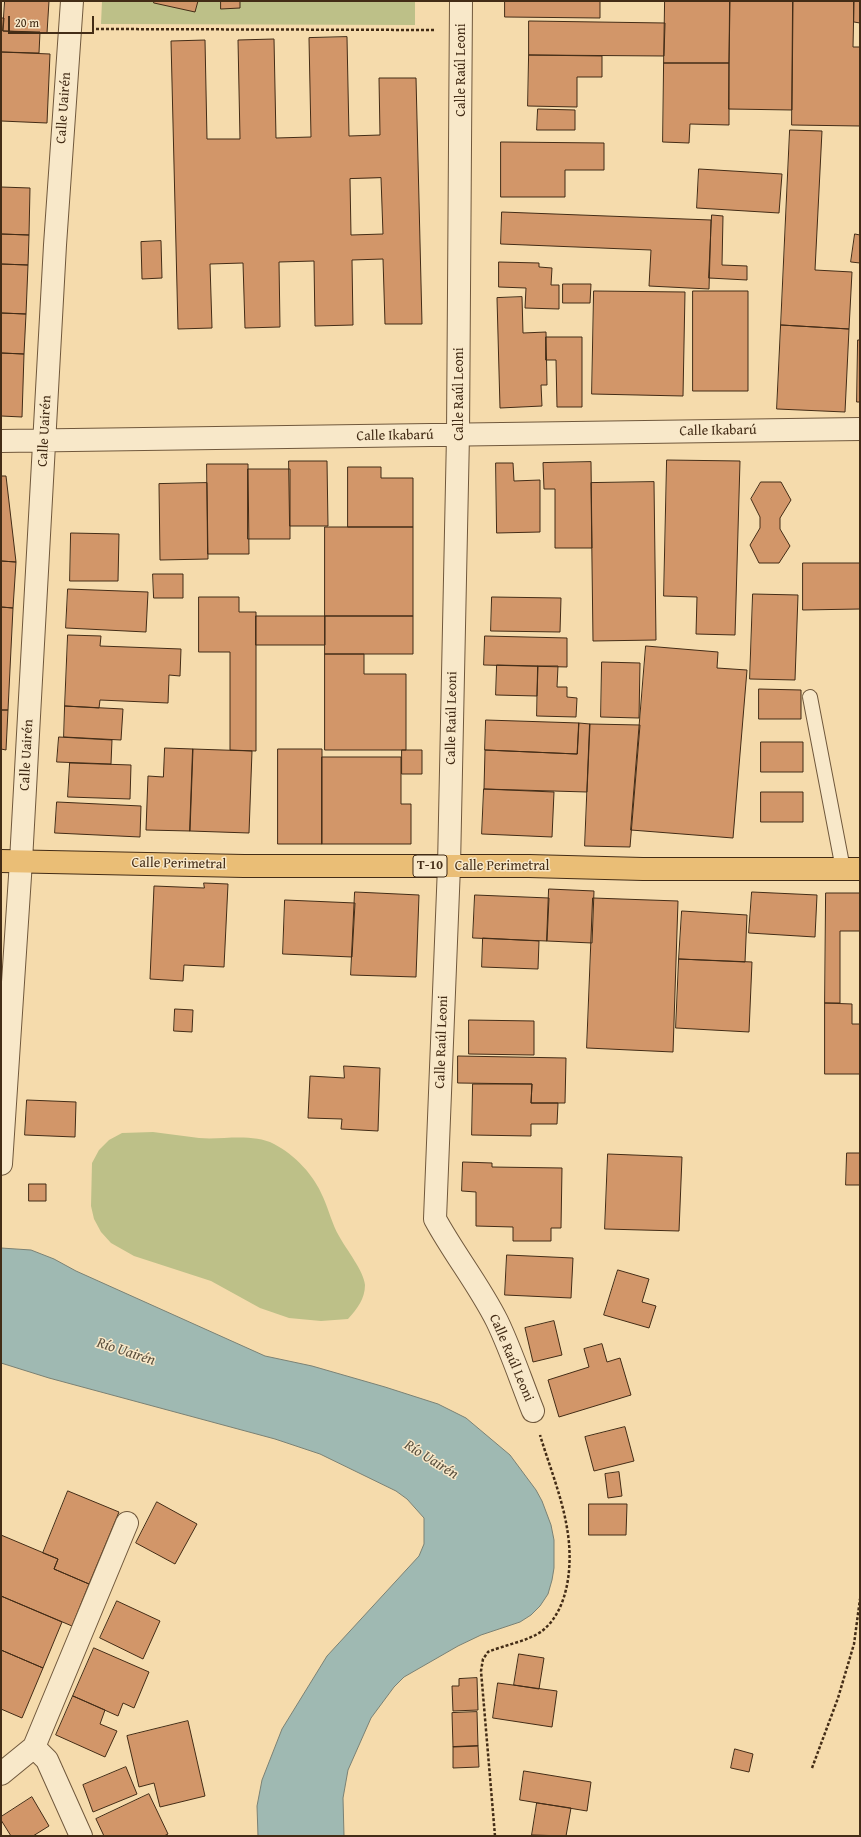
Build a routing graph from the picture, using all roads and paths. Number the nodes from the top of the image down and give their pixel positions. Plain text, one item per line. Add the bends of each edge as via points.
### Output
1 (72, 1) edge
2 (461, 1) edge
3 (70, 29) junction
4 (461, 30) junction
5 (860, 429) edge
6 (458, 435) junction
7 (44, 440) junction
8 (1, 441) edge
9 (810, 697) dead end
10 (11, 861) edge
11 (448, 866) junction
12 (851, 869) edge
13 (1, 1164) edge
14 (533, 1411) joint
15 (127, 1524) dead end
16 (860, 1599) edge
17 (34, 1747) junction
18 (812, 1768) dead end
19 (1, 1774) edge
20 (81, 1836) edge
21 (495, 1836) edge

1 - 3 street, Calle Uairén
2 - 4 street, Calle Raúl Leoni
3 - 4 path
3 - 7 street, Calle Uairén
4 - 6 street, Calle Raúl Leoni
5 - 6 street, Calle Ikabarú
6 - 7 street, Calle Ikabarú
6 - 11 street, Calle Raúl Leoni
7 - 8 street, Calle Ikabarú
7 - 10 street, Calle Uairén
9 - 12 lane
10 - 11 highway, Calle Perimetral / T-10 via 244,866
10 - 13 street, Calle Uairén
11 - 12 highway, Calle Perimetral / T-10
11 - 14 street, Calle Raúl Leoni via 435,1219 450,1247 475,1280 497,1321
14 - 21 path via 568,1529 569,1568 565,1593 551,1622 541,1632 488,1652 483,1659 481,1671
15 - 17 street
16 - 18 path via 854,1644 838,1698
17 - 19 street
17 - 20 street via 47,1760

